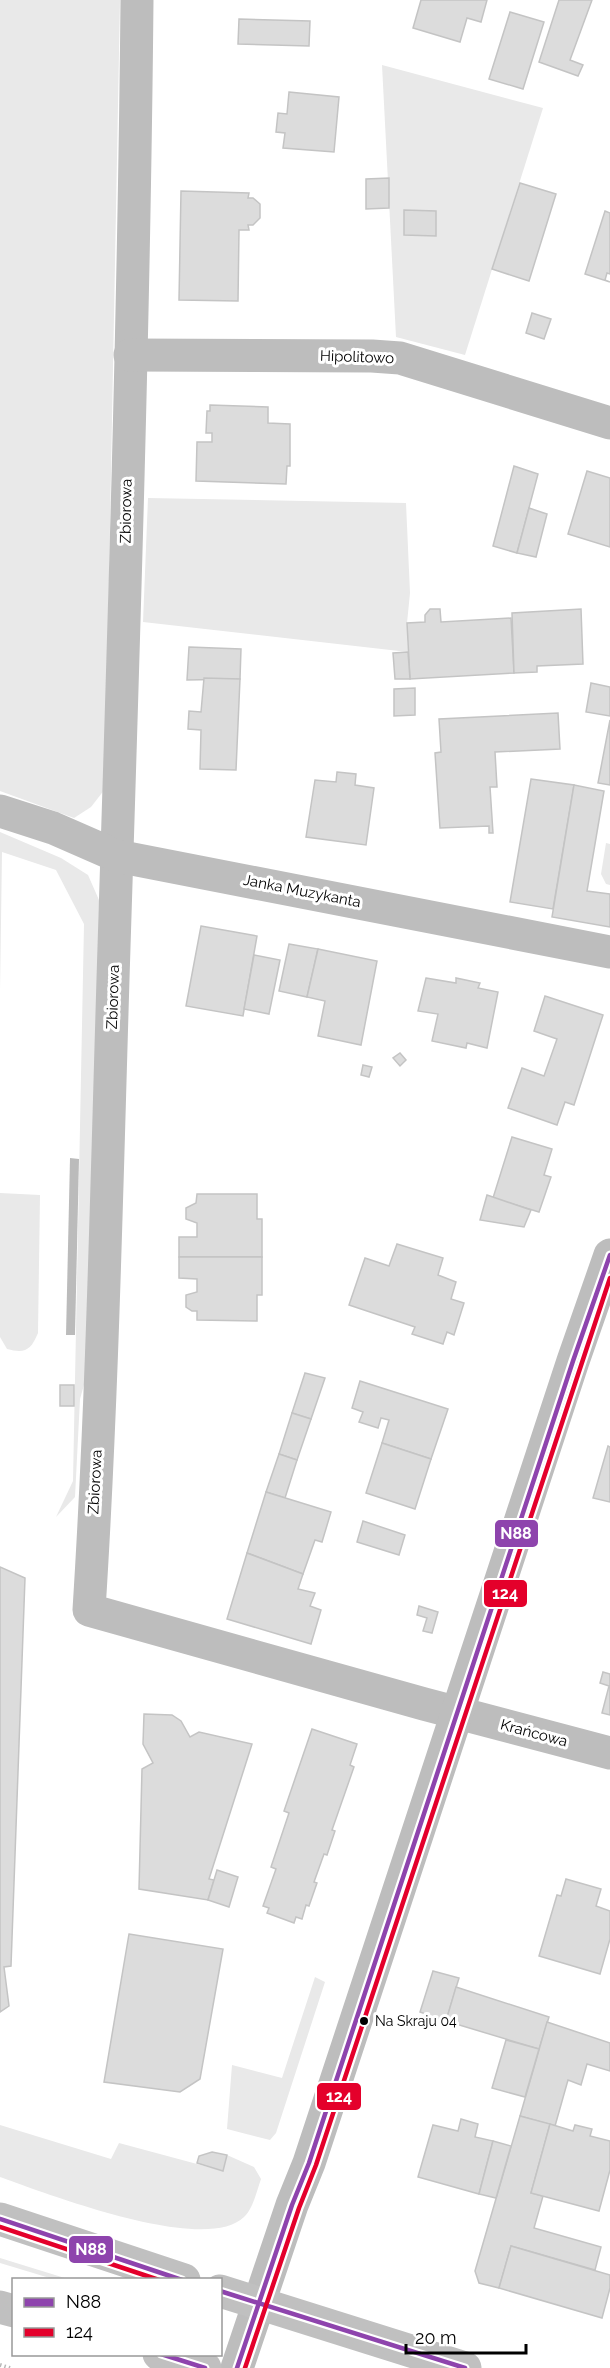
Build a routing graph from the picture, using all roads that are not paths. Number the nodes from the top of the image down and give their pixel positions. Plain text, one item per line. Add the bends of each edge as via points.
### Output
1 (137, 0) edge
2 (130, 355) junction
3 (610, 423) edge
4 (0, 811) edge
5 (117, 856) junction
6 (610, 952) edge
7 (610, 1255) edge
8 (458, 1713) junction
9 (610, 1754) edge
10 (0, 2219) edge
11 (178, 2278) edge
12 (222, 2292) edge
13 (258, 2304) junction
14 (163, 2356) edge
15 (205, 2368) edge
16 (237, 2368) edge
17 (465, 2368) edge

1 - 2 street, Zbiorowa
2 - 3 street, Hipolitowo via 400,358
2 - 5 street, Zbiorowa
4 - 5 street, Janka Muzykanta via 53,828
5 - 6 street, Janka Muzykanta
5 - 8 street, Zbiorowa via 89,1610
7 - 8 street
8 - 9 street, Krańcowa
8 - 13 street via 309,2163
10 - 11 main road
12 - 13 main road
13 - 16 street
13 - 17 main road
14 - 15 main road

